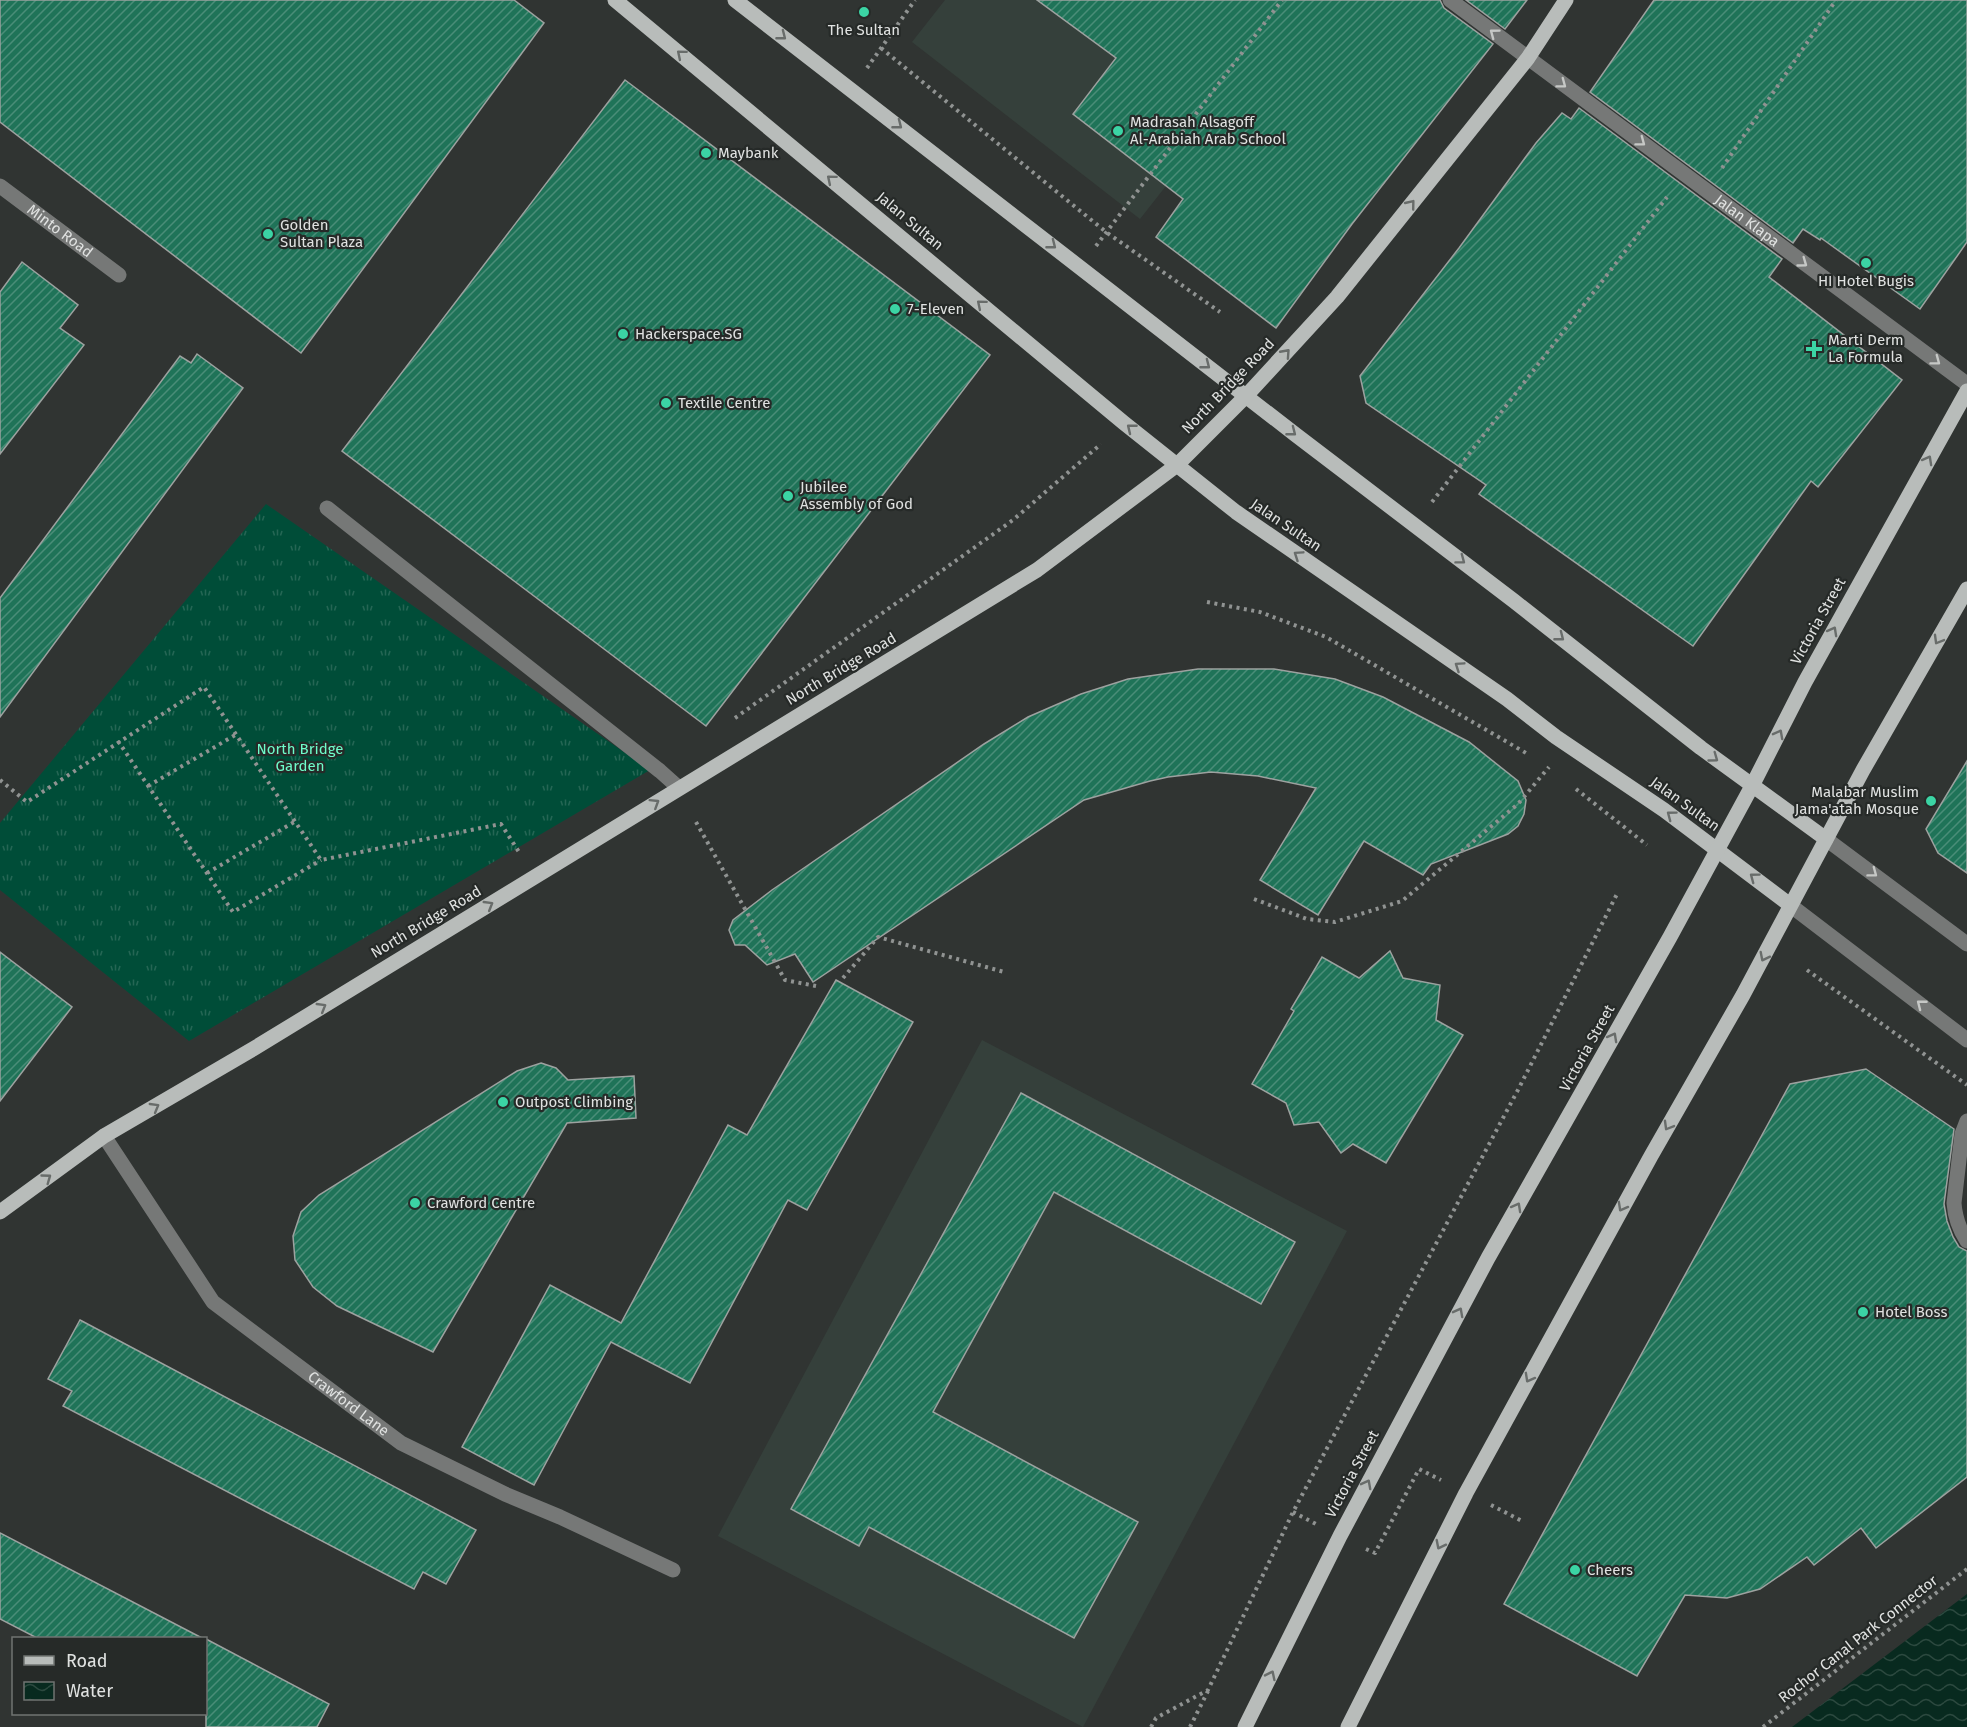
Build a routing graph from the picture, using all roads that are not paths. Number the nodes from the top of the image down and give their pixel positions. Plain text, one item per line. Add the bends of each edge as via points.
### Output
1 (615, 0) edge
2 (735, 0) edge
3 (1450, 0) edge
4 (1566, 0) edge
5 (1528, 58) junction
6 (0, 186) edge
7 (119, 275) dead end
8 (1967, 384) edge
9 (1967, 391) edge
10 (1246, 396) junction
11 (1177, 465) junction
12 (327, 507) dead end
13 (1967, 589) edge
14 (1752, 786) junction
15 (679, 788) junction
16 (1826, 838) junction
17 (1717, 850) junction
18 (1790, 905) junction
19 (1967, 944) edge
20 (1967, 1040) edge
21 (1967, 1121) edge
22 (104, 1136) junction
23 (0, 1212) edge
24 (1967, 1241) edge
25 (673, 1570) dead end
26 (1245, 1727) edge
27 (1348, 1727) edge

11 -> 1 main road, Jalan Sultan
2 -> 10 main road
5 -> 3 street, Jalan Klapa
4 - 5 main road, North Bridge Road
5 -> 8 street, Jalan Klapa
10 -> 5 main road, North Bridge Road via 1337,297
6 - 7 street, Minto Road
14 -> 9 main road, Victoria Street via 1805,682
10 - 11 main road, North Bridge Road
10 -> 14 main road
11 - 15 main road, North Bridge Road via 1037,570
17 -> 11 main road, Jalan Sultan via 1236,512
12 - 15 street
13 -> 16 main road
14 - 16 main road
14 - 17 main road, Victoria Street
22 -> 15 main road, North Bridge Road
16 - 18 main road
16 -> 19 street
18 -> 17 main road, Jalan Sultan
26 -> 17 main road, Victoria Street via 1340,1536 1488,1258
20 -> 18 street, Jalan Sultan
18 -> 27 main road via 1466,1493
21 - 24 street via 1962,1134 1954,1213
23 -> 22 main road, North Bridge Road
22 - 25 street, Crawford Lane via 213,1302 401,1443

